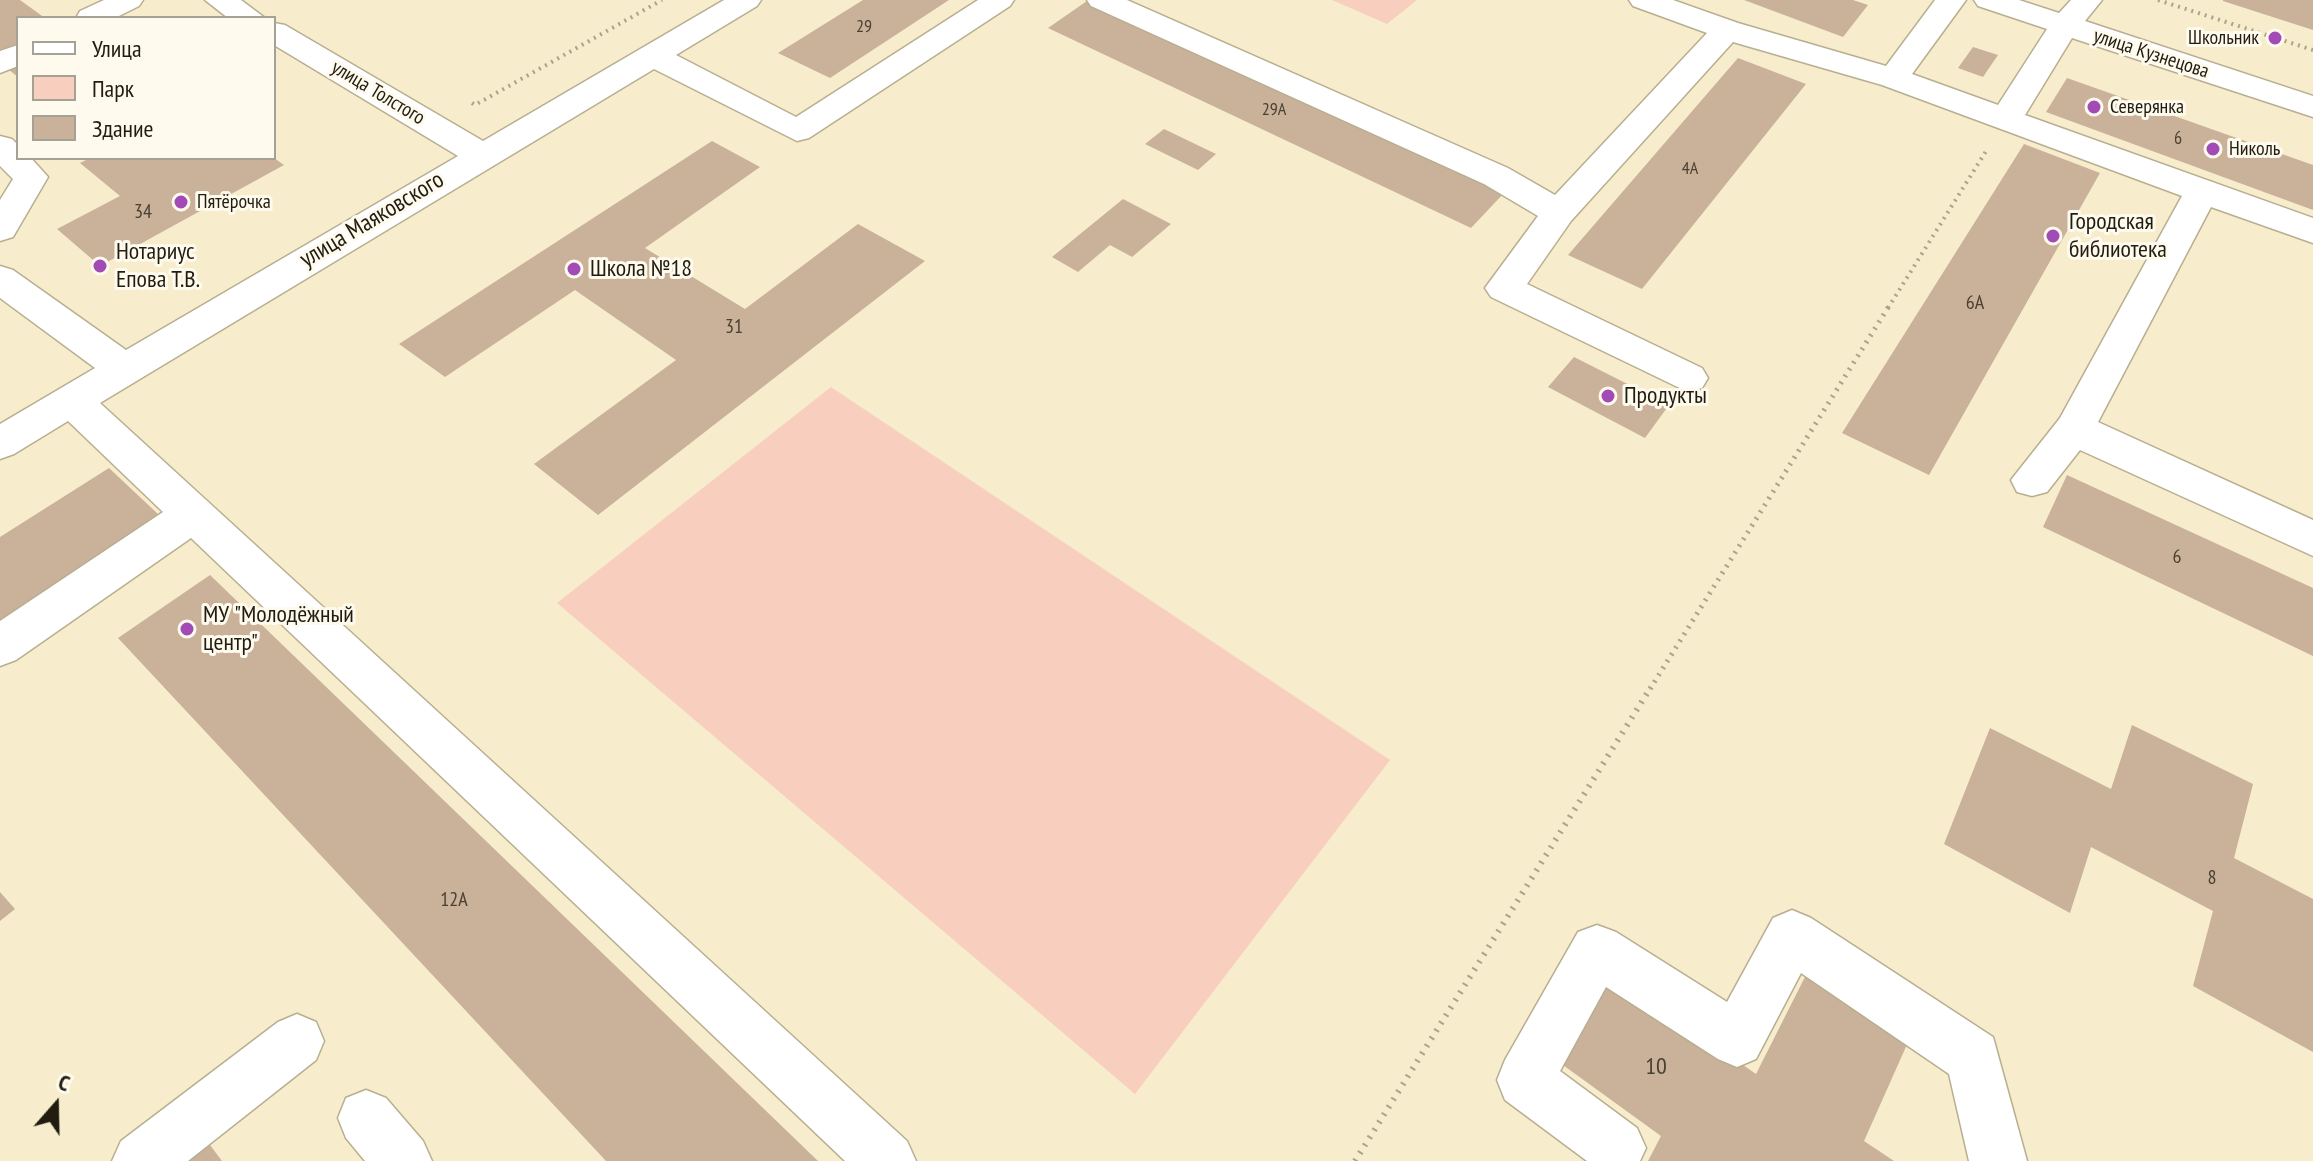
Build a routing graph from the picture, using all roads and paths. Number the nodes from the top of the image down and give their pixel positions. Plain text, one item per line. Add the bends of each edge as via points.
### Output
1 (128, 0) edge
2 (220, 0) edge
3 (662, 0) edge
4 (746, 0) edge
5 (999, 0) edge
6 (1102, 0) edge
7 (1644, 0) edge
8 (1951, 0) edge
9 (1989, 0) edge
10 (2087, 0) edge
11 (2158, 0) edge
12 (95, 16) edge
13 (247, 16) edge
14 (2064, 26) junction
15 (1727, 30) junction
16 (276, 33) edge
17 (2313, 50) edge
18 (652, 55) junction
19 (1893, 78) junction
20 (475, 105) dead end
21 (2313, 107) edge
22 (2007, 117) junction
23 (0, 147) edge
24 (482, 155) junction
25 (2203, 189) junction
26 (1559, 213) junction
27 (0, 229) edge
28 (2313, 231) edge
29 (0, 279) edge
30 (123, 368) junction
31 (1688, 378) dead end
32 (71, 400) junction
33 (2074, 429) junction
34 (0, 443) edge
35 (2032, 480) dead end
36 (193, 514) junction
37 (2313, 539) edge
38 (0, 646) edge
39 (297, 1041) dead end
40 (366, 1118) dead end
41 (1617, 1148) dead end
42 (141, 1161) edge
43 (403, 1161) edge
44 (887, 1161) edge
45 (1355, 1161) edge
46 (1998, 1161) edge

1 - 12 street
2 - 13 street
3 - 20 path
4 - 18 street, улица Маяковского
5 - 18 street via 797,131
6 - 26 street via 1496,176
7 - 15 street
8 - 19 street
9 - 14 street, улица Кузнецова
10 - 14 street
11 - 17 path
14 - 21 street, улица Кузнецова
14 - 22 street
15 - 19 street
15 - 26 street
16 - 24 street, улица Толстого
18 - 24 street, улица Маяковского
19 - 22 street
22 - 25 street
22 - 45 path
23 - 27 street via 31,177
24 - 30 street, улица Маяковского
25 - 28 street
25 - 33 street
26 - 31 street via 1504,288
29 - 30 street
30 - 32 street, улица Маяковского
32 - 34 street, улица Маяковского
32 - 36 street
33 - 35 street
33 - 37 street
36 - 38 street
36 - 44 street
39 - 42 street
40 - 43 street
41 - 46 street via 1525,1080 1597,951 1737,1040 1792,936 1973,1057

